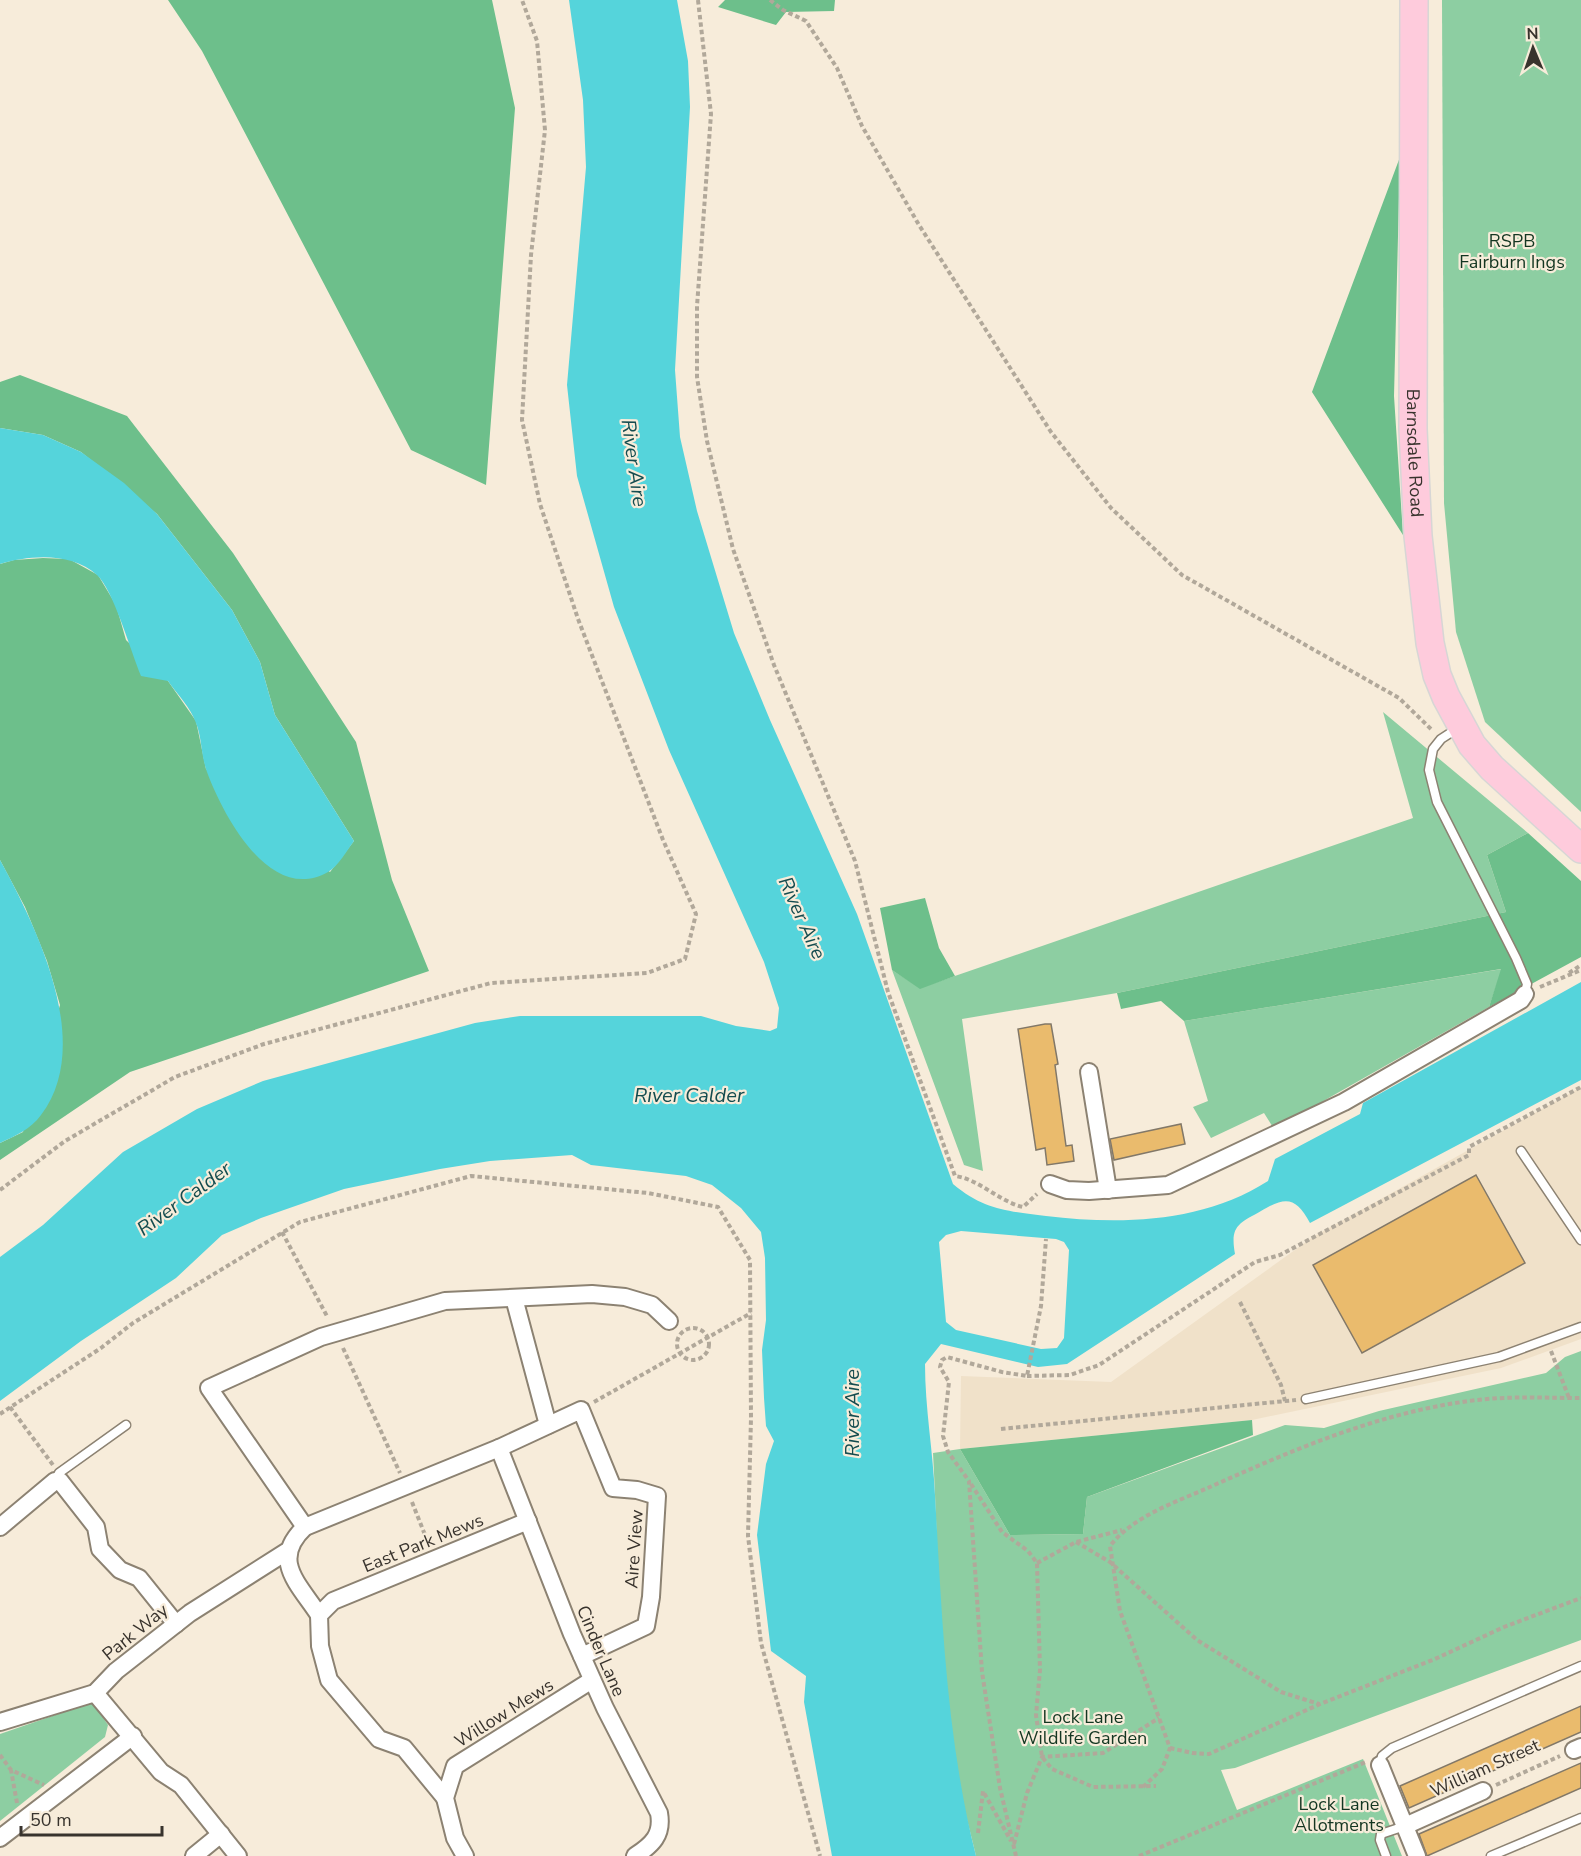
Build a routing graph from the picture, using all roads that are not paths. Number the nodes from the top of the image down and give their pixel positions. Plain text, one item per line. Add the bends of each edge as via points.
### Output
1 (1414, 0) edge
2 (1451, 733) junction
3 (1581, 849) edge
4 (1525, 994) joint
5 (1089, 1072) dead end
6 (1521, 1151) dead end
7 (1050, 1184) road end
8 (1108, 1190) junction
9 (1581, 1240) edge
10 (514, 1298) junction
11 (669, 1321) dead end
12 (1581, 1328) edge
13 (1306, 1399) road end
14 (581, 1410) joint
15 (126, 1425) dead end
16 (548, 1425) junction
17 (499, 1448) junction
18 (57, 1477) junction
19 (528, 1521) junction
20 (0, 1527) edge
21 (305, 1527) junction
22 (286, 1552) junction
23 (319, 1615) junction
24 (176, 1624) junction
25 (582, 1656) junction
26 (1581, 1666) edge
27 (592, 1680) junction
28 (95, 1693) junction
29 (0, 1722) edge
30 (133, 1736) junction
31 (1381, 1760) joint
32 (1483, 1791) road end
33 (445, 1798) junction
34 (1581, 1818) edge
35 (1405, 1826) junction
36 (221, 1834) junction
37 (0, 1838) edge
38 (194, 1856) edge
39 (238, 1856) edge
40 (465, 1856) edge
41 (635, 1856) edge
42 (1386, 1856) edge
43 (1417, 1856) edge
44 (1491, 1856) edge

1 - 2 main road, Barnsdale Road via 1412,384 1418,536 1430,643
2 - 3 main road, Barnsdale Road via 1472,745
2 - 4 lane via 1433,749 1429,770 1437,802 1516,958 1527,984
4 - 8 street via 1521,1000 1344,1102 1210,1167 1168,1185
5 - 8 street
6 - 9 lane
7 - 8 street via 1067,1190
10 - 11 street via 592,1294 625,1297 652,1305
10 - 16 street
10 - 21 street via 445,1301 321,1337 209,1388
12 - 13 lane via 1499,1357
14 - 16 street, Park Way
14 - 25 street, Aire View via 613,1488 657,1496 646,1626
15 - 18 lane
16 - 17 street, Park Way
17 - 19 street, Cinder Lane
17 - 21 street, Park Way
18 - 20 street
18 - 24 street via 96,1527 100,1549 120,1570 139,1578
19 - 23 street, East Park Mews via 333,1601
19 - 25 street, Cinder Lane
21 - 22 street, Park Way
22 - 23 street via 290,1570
22 - 24 street, Park Way
23 - 33 street via 320,1646 328,1680 379,1739 404,1748
24 - 28 street, Park Way via 116,1671
25 - 27 street, Cinder Lane
26 - 31 lane via 1392,1748
27 - 33 street, Willow Mews via 456,1766
27 - 41 street, Cinder Lane via 659,1812 657,1838
28 - 29 street, Park Way
28 - 30 street
30 - 36 street via 161,1772 181,1785
30 - 37 street
31 - 35 street
32 - 35 street, William Street
33 - 40 street via 455,1838
34 - 44 lane
35 - 42 lane via 1381,1834
35 - 43 street
36 - 38 street
36 - 39 street

